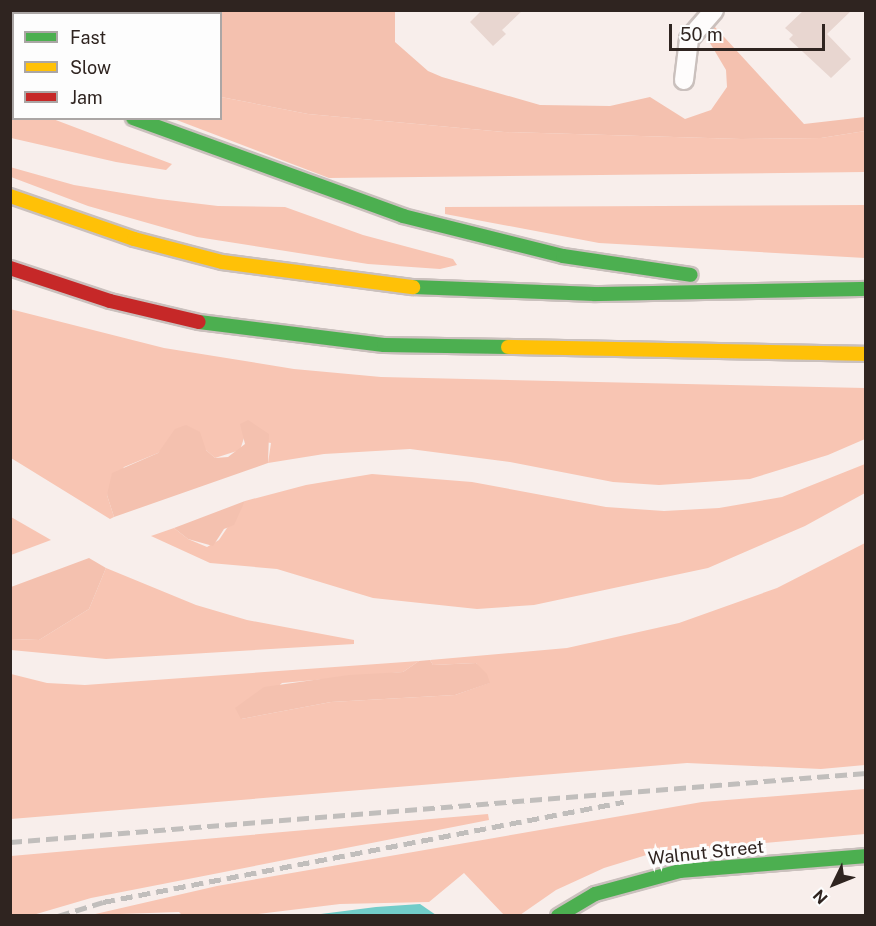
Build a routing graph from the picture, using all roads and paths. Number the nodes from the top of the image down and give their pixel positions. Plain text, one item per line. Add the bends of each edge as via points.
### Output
1 (714, 10) edge
2 (684, 80) dead end
3 (138, 120) edge
4 (10, 196) edge
5 (10, 268) edge
6 (818, 289) junction
7 (866, 289) edge
8 (860, 354) edge
9 (866, 856) edge
10 (558, 915) edge

1 - 2 street via 689,39
3 - 6 main road via 403,216 482,238 644,270
4 - 6 main road via 134,239 222,262 381,286 595,294
5 - 8 main road via 110,301 202,323 283,335 384,345
6 - 7 main road
9 - 10 main road, Walnut Street via 669,873 595,894

